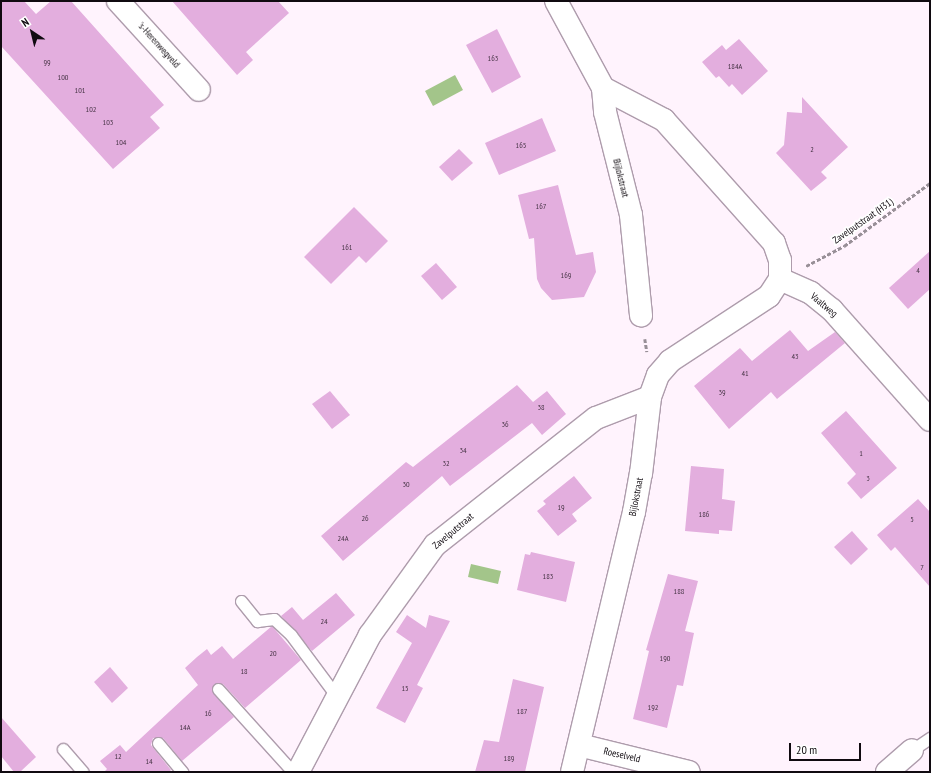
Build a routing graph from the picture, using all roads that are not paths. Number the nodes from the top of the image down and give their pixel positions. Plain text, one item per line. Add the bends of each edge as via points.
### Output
1 (118, 1) edge
2 (556, 1) edge
3 (603, 88) junction
4 (199, 90) dead end
5 (780, 279) junction
6 (641, 316) dead end
7 (650, 397) junction
8 (930, 420) edge
9 (241, 601) dead end
10 (218, 689) dead end
11 (338, 697) junction
12 (930, 738) edge
13 (158, 743) dead end
14 (578, 745) junction
15 (63, 749) dead end
16 (912, 750) joint
17 (83, 772) edge
18 (182, 772) edge
19 (293, 772) edge
20 (298, 772) edge
21 (572, 772) edge
22 (689, 772) edge
23 (887, 772) edge

1 - 4 street, 's-Herenwegveld
2 - 3 street, Bijlokstraat
3 - 5 street via 664,120 774,243 780,260
3 - 6 street, Bijlokstraat via 605,112 631,215
5 - 7 street, Bijlokstraat via 769,296 670,361 658,375
5 - 8 street, Vaaltweg via 811,293 832,310
7 - 11 street, Zavelputstraat via 596,418 434,545 370,635
7 - 14 street, Bijlokstraat via 634,512
9 - 11 lane via 257,621 274,619 291,634
10 - 19 lane
11 - 20 street, Zavelputstraat
12 - 16 lane
13 - 18 lane
14 - 21 street, Bijlokstraat
14 - 22 street, Roeselveld
15 - 17 lane
16 - 23 street

